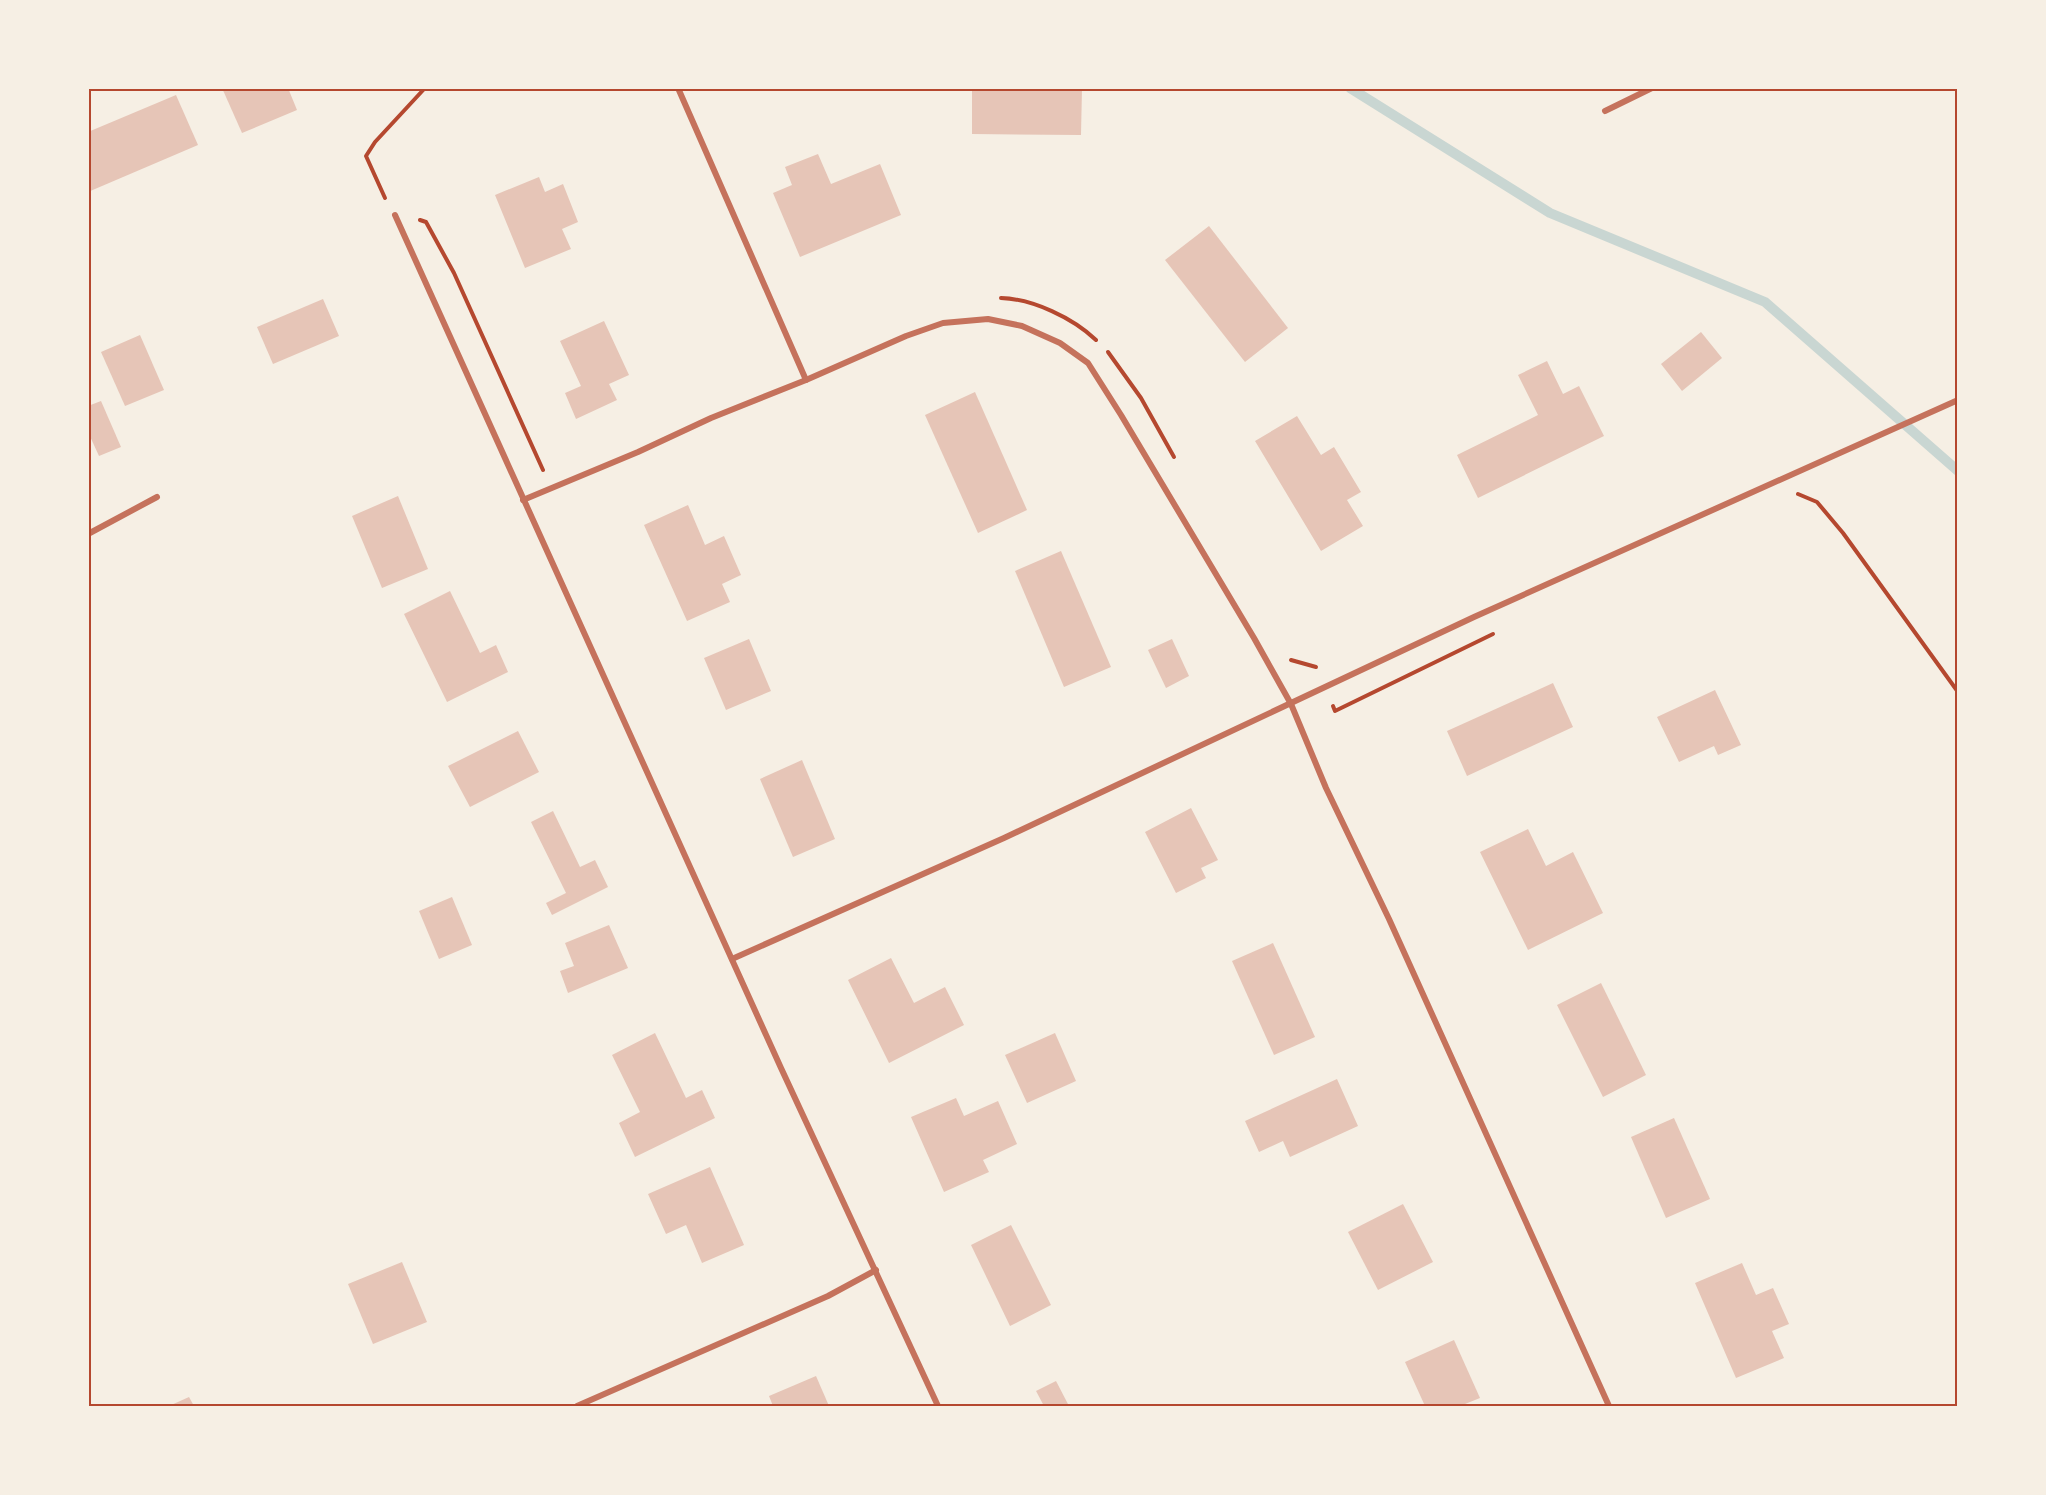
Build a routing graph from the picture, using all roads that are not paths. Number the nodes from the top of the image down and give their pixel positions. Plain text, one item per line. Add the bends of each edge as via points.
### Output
1 (678, 88) edge
2 (1652, 88) edge
3 (1605, 111) dead end
4 (395, 215) dead end
5 (806, 380) junction
6 (1958, 400) edge
7 (158, 497) dead end
8 (523, 500) junction
9 (88, 534) edge
10 (1291, 704) junction
11 (732, 959) junction
12 (876, 1270) junction
13 (577, 1407) edge
14 (938, 1407) edge
15 (1609, 1407) edge

1 - 5 street
2 - 3 street
4 - 8 street
5 - 8 street via 711,417
5 - 10 street via 943,323 988,319 1022,326 1060,343 1088,363
6 - 10 street via 1474,617
7 - 9 street
8 - 11 street
10 - 11 street
10 - 15 street
11 - 12 street
12 - 13 street via 828,1296
12 - 14 street

